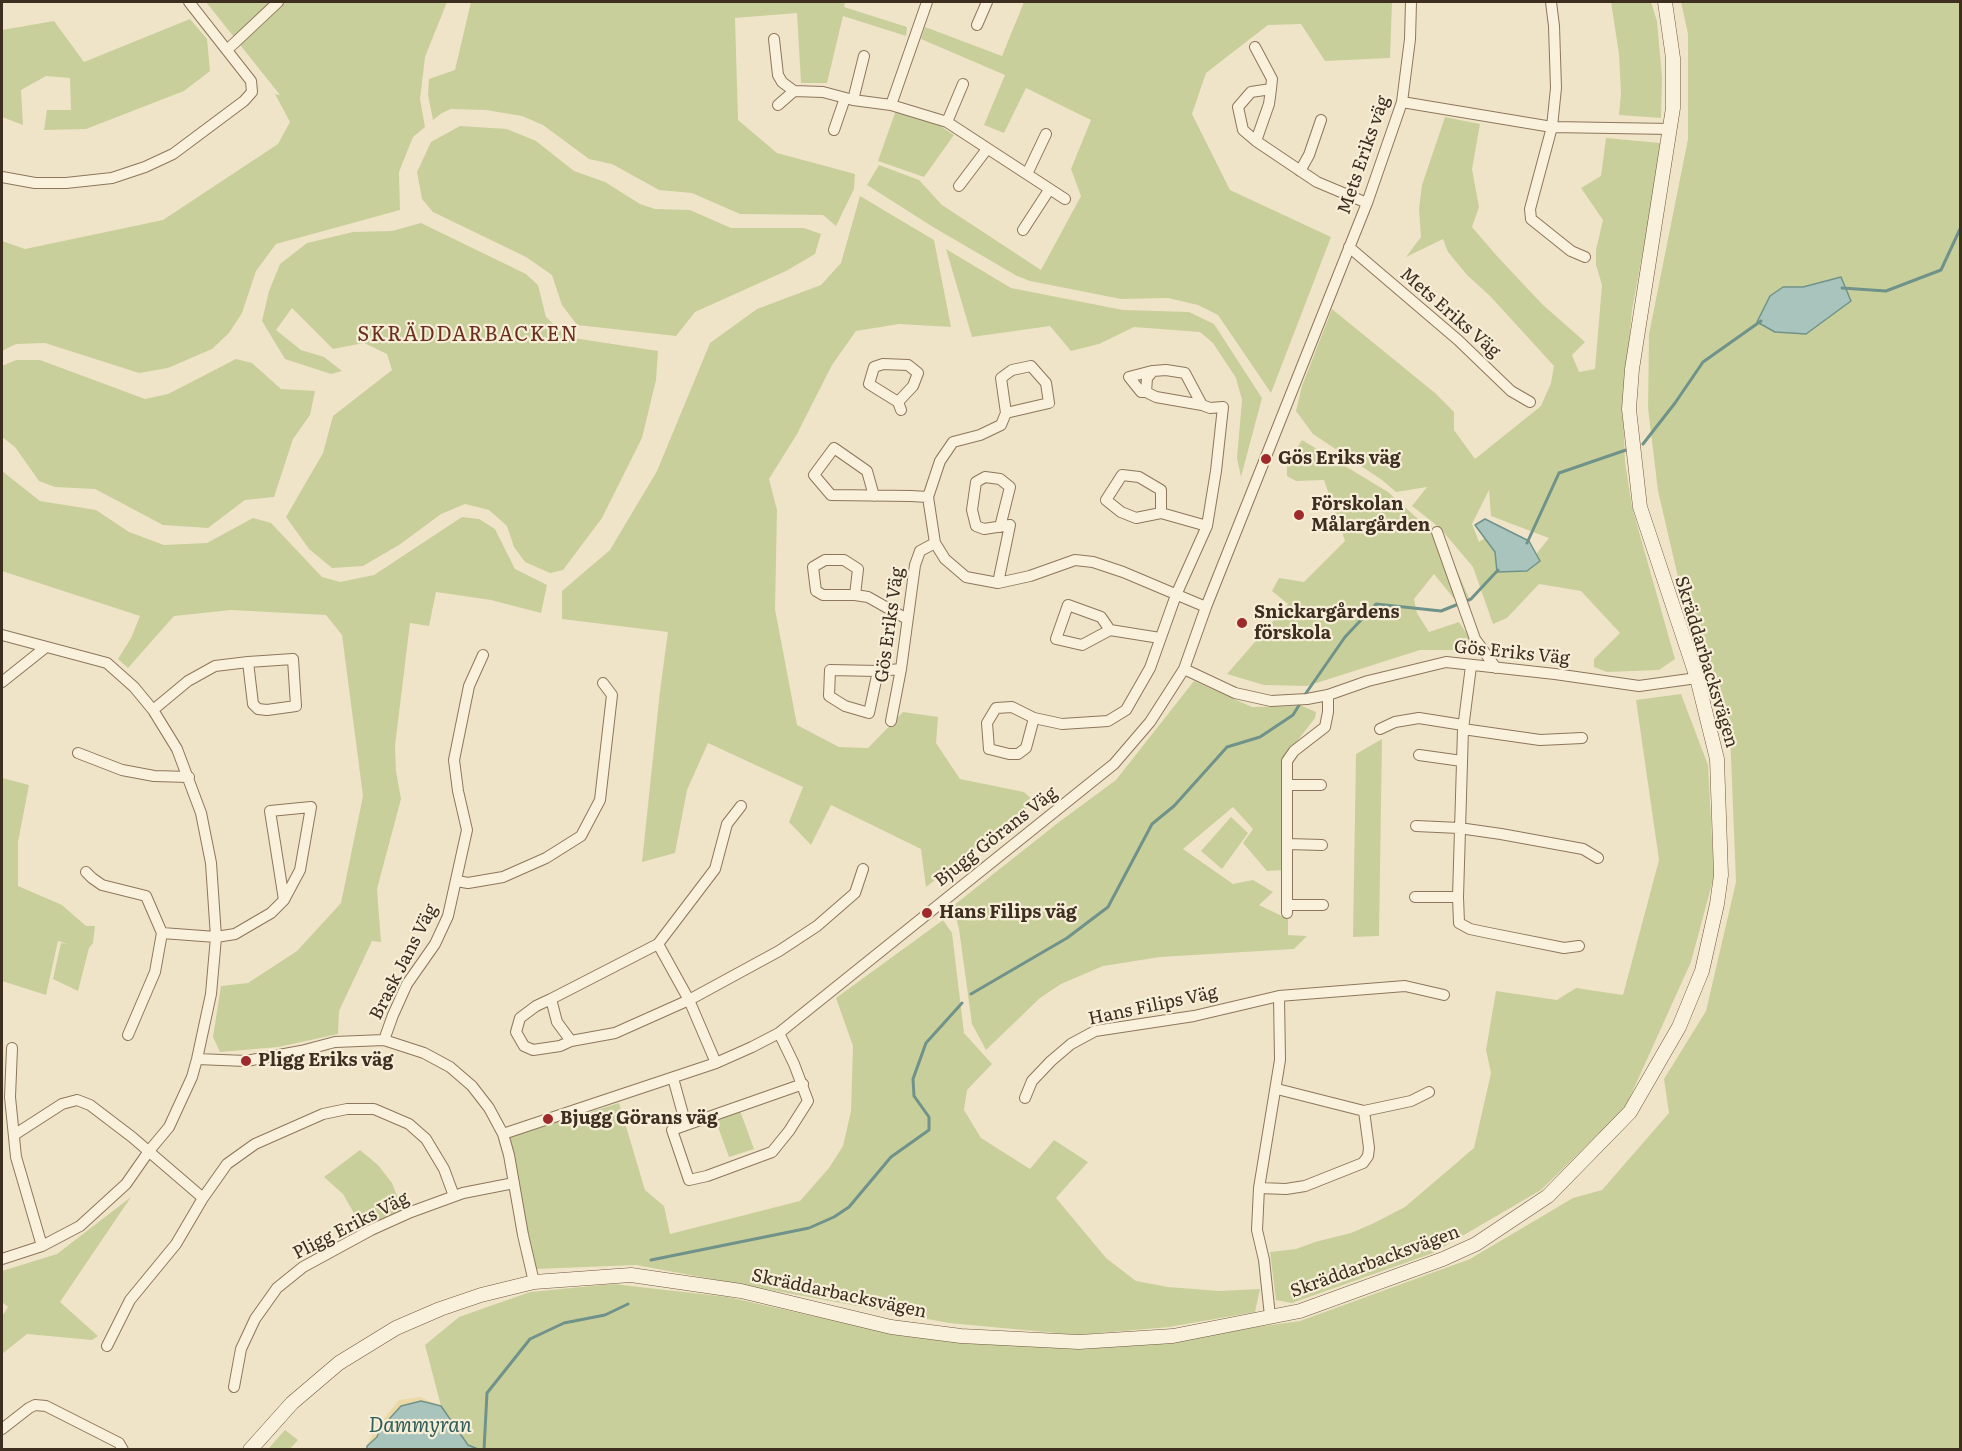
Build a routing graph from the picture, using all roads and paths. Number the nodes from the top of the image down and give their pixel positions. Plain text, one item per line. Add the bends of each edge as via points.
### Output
1 (189, 2) edge
2 (279, 2) edge
3 (927, 2) edge
4 (987, 2) edge
5 (1411, 2) edge
6 (1551, 2) edge
7 (1665, 2) edge
8 (977, 25) dead end
9 (774, 39) dead end
10 (1255, 47) dead end
11 (227, 50) junction
12 (864, 56) dead end
13 (963, 84) dead end
14 (1271, 89) junction
15 (794, 91) junction
16 (849, 99) junction
17 (1402, 102) junction
18 (778, 105) dead end
19 (891, 105) junction
20 (1321, 120) dead end
21 (946, 122) junction
22 (1552, 128) junction
23 (1671, 129) junction
24 (834, 130) dead end
25 (1046, 134) dead end
26 (1256, 141) junction
27 (987, 149) junction
28 (1300, 171) junction
29 (1027, 174) junction
30 (2, 177) edge
31 (959, 186) dead end
32 (1049, 190) junction
33 (1065, 199) dead end
34 (1367, 203) junction
35 (1023, 231) dead end
36 (1348, 247) junction
37 (1585, 256) dead end
38 (1153, 370) junction
39 (1146, 392) junction
40 (1530, 402) dead end
41 (1202, 405) junction
42 (899, 406) joint
43 (1006, 413) junction
44 (874, 496) junction
45 (928, 497) junction
46 (1161, 513) junction
47 (1207, 526) junction
48 (1000, 527) junction
49 (1437, 532) dead end
50 (935, 543) junction
51 (998, 583) junction
52 (855, 595) junction
53 (1176, 595) junction
54 (1206, 607) junction
55 (907, 620) junction
56 (1110, 630) junction
57 (2, 635) edge
58 (1160, 638) junction
59 (46, 647) junction
60 (483, 655) dead end
61 (248, 662) junction
62 (1471, 666) junction
63 (1496, 668) junction
64 (901, 669) junction
65 (1184, 669) junction
66 (878, 671) junction
67 (1697, 678) junction
68 (2, 682) edge
69 (603, 682) dead end
70 (1328, 695) junction
71 (153, 710) junction
72 (1034, 718) junction
73 (891, 721) dead end
74 (1463, 727) junction
75 (1380, 729) dead end
76 (1582, 738) dead end
77 (78, 753) dead end
78 (1419, 756) dead end
79 (1462, 761) junction
80 (189, 777) junction
81 (1287, 785) junction
82 (1321, 785) dead end
83 (741, 806) dead end
84 (1416, 826) dead end
85 (1459, 828) junction
86 (1288, 844) junction
87 (1322, 845) dead end
88 (1598, 858) dead end
89 (863, 869) dead end
90 (86, 872) dead end
91 (457, 881) junction
92 (1415, 897) dead end
93 (1458, 897) junction
94 (284, 900) junction
95 (1323, 905) dead end
96 (162, 933) junction
97 (216, 937) junction
98 (658, 944) junction
99 (1579, 946) dead end
100 (1444, 995) dead end
101 (1279, 996) junction
102 (551, 999) junction
103 (688, 1000) junction
104 (779, 1033) junction
105 (128, 1035) dead end
106 (384, 1040) junction
107 (571, 1041) junction
108 (12, 1048) dead end
109 (197, 1059) junction
110 (716, 1063) junction
111 (673, 1078) junction
112 (802, 1084) junction
113 (1277, 1089) junction
114 (1429, 1092) dead end
115 (1025, 1098) dead end
116 (1364, 1111) junction
117 (686, 1125) junction
118 (503, 1134) junction
119 (14, 1135) junction
120 (149, 1151) junction
121 (514, 1183) junction
122 (1259, 1188) junction
123 (454, 1196) junction
124 (203, 1198) junction
125 (42, 1246) junction
126 (2, 1259) edge
127 (534, 1282) junction
128 (1270, 1316) junction
129 (106, 1346) dead end
130 (234, 1387) dead end
131 (2, 1429) edge
132 (123, 1449) edge
133 (250, 1449) edge

1 - 11 street
2 - 11 street
3 - 19 street
4 - 8 street
5 - 17 street, Mets Eriks väg
6 - 22 street via 1556,88
7 - 23 street, Skräddarbacksvägen via 1673,58
9 - 15 street via 778,75
10 - 14 street via 1272,80
11 - 30 street via 250,81 252,92 173,154 112,178 34,183
12 - 16 street
13 - 21 street
14 - 26 street
14 - 26 street via 1251,92 1238,107 1244,130
15 - 16 street via 823,92
15 - 18 street
16 - 19 street
16 - 24 street
17 - 22 street
17 - 34 street, Mets Eriks väg
19 - 21 street
20 - 28 street
21 - 27 street
22 - 23 street
22 - 37 street via 1530,209 1531,219
23 - 67 street, Skräddarbacksvägen via 1629,409 1640,507
25 - 29 street
26 - 28 street
27 - 29 street
27 - 31 street
28 - 34 street
29 - 32 street
32 - 33 street
32 - 35 street
34 - 36 street, Mets Eriks väg
36 - 40 street, Mets Eriks Väg via 1458,340 1511,391
36 - 54 street
38 - 39 street via 1147,378
38 - 39 street via 1129,376 1141,392
38 - 41 street via 1185,374
39 - 41 street
41 - 47 street via 1223,407
42 - 42 street via 869,384 874,367 908,365 918,373
43 - 43 street via 1049,403 1046,383 1030,366 1012,370 1001,378
43 - 45 street via 1001,425 953,442 940,461
44 - 44 street via 831,495 814,475 834,448 867,471
44 - 45 street
45 - 50 street
46 - 46 street via 1161,490 1139,477 1122,475 1106,500 1136,518
46 - 47 street
47 - 53 street
48 - 48 street via 976,526 972,510 976,482 986,477 1000,479 1010,487
48 - 51 street via 1011,525
49 - 63 street via 1475,639
50 - 51 street via 945,559 966,577
50 - 55 street, Gös Eriks Väg via 920,551
51 - 53 street via 1075,560 1123,572
52 - 52 street, Gös Eriks Väg via 823,595 816,591 813,567 825,560 844,560 858,569
52 - 55 street, Gös Eriks Väg via 868,597
53 - 54 street
53 - 58 street
54 - 65 street
55 - 64 street, Gös Eriks Väg
56 - 56 street via 1101,617 1068,605 1056,639 1082,645
56 - 58 street
57 - 59 street
58 - 72 street via 1150,668 1126,710 1108,722 1062,724
59 - 68 street
59 - 71 street via 107,663
60 - 91 street, Brask Jans Väg via 469,686 454,760 467,830
61 - 61 street via 258,709 296,706 293,659
61 - 71 street via 215,666 188,681
62 - 63 street, Gös Eriks Väg
62 - 70 street, Gös Eriks Väg via 1446,662
62 - 74 street
63 - 67 street, Gös Eriks Väg via 1639,686
64 - 66 street, Gös Eriks Väg
64 - 73 street, Gös Eriks Väg
65 - 70 street, Gös Eriks Väg via 1235,693 1271,701
65 - 104 street, Bjugg Görans Väg via 1150,722 1114,764
66 - 66 street, Gös Eriks Väg via 830,670 829,696 869,713
67 - 128 street, Skräddarbacksvägen via 1718,759 1721,875 1717,904 1702,971 1680,1027 1630,1112 1548,1196 1476,1244 1300,1311
69 - 91 street via 612,695 600,800 581,836 546,858 503,877
70 - 81 street via 1325,727 1287,760
71 - 80 street
72 - 72 street via 1012,707 996,708 987,723 989,749 1018,754 1026,748
74 - 75 street via 1419,718
74 - 76 street via 1540,740
74 - 79 street
77 - 80 street via 122,770
78 - 79 street
79 - 85 street
80 - 97 street via 211,863
81 - 82 street
81 - 86 street
83 - 98 street via 727,824 716,870
84 - 85 street
85 - 88 street via 1583,849
85 - 93 street
86 - 87 street
86 - 95 street via 1287,909
89 - 103 street via 855,893 817,926
90 - 96 street via 102,885 146,896
91 - 106 street, Brask Jans Väg via 448,916 435,944 407,984
92 - 93 street
93 - 99 street via 1459,922 1470,929 1564,948
94 - 94 street via 270,811 311,807 300,870
94 - 97 street via 251,926
96 - 97 street
96 - 105 street via 155,972
97 - 109 street via 211,994
98 - 102 street
98 - 103 street
100 - 101 street, Hans Filips Väg via 1405,986
101 - 113 street via 1281,1060
101 - 115 street, Hans Filips Väg via 1194,1016 1095,1031 1051,1061 1032,1081
102 - 107 street via 557,1022
102 - 107 street via 520,1018 516,1032 524,1046 533,1050
103 - 107 street via 615,1033
103 - 110 street
104 - 110 street, Bjugg Görans Väg
104 - 112 street
106 - 109 street via 335,1042 246,1061
106 - 118 street via 424,1053 450,1067 472,1086
108 - 119 street via 10,1097
109 - 120 street via 169,1127
110 - 111 street, Bjugg Görans Väg
111 - 117 street
111 - 118 street, Bjugg Görans Väg
112 - 117 street
112 - 117 street via 808,1101 771,1152 707,1176 689,1180 672,1130
113 - 116 street
113 - 122 street
114 - 116 street via 1411,1101
116 - 122 street via 1369,1148 1363,1163 1305,1186
118 - 121 street
119 - 120 street via 62,1104 77,1100 90,1105
119 - 125 street via 16,1157
120 - 124 street
120 - 125 street via 126,1184 80,1226
121 - 123 street, Pligg Eriks Väg
121 - 127 street
122 - 128 street via 1257,1230
123 - 124 street via 426,1139 409,1124 374,1109 347,1109 323,1114 255,1144 227,1164
123 - 130 street, Pligg Eriks Väg via 371,1230 303,1267 277,1288 255,1319 241,1349
124 - 129 street via 176,1244 130,1300
125 - 126 street
127 - 128 street, Skräddarbacksvägen via 631,1275 741,1291 891,1327 961,1336 1078,1342 1173,1336
127 - 133 street, Skräddarbacksvägen via 471,1298 396,1328 339,1363 292,1403
131 - 132 street via 29,1408 41,1405 119,1443

